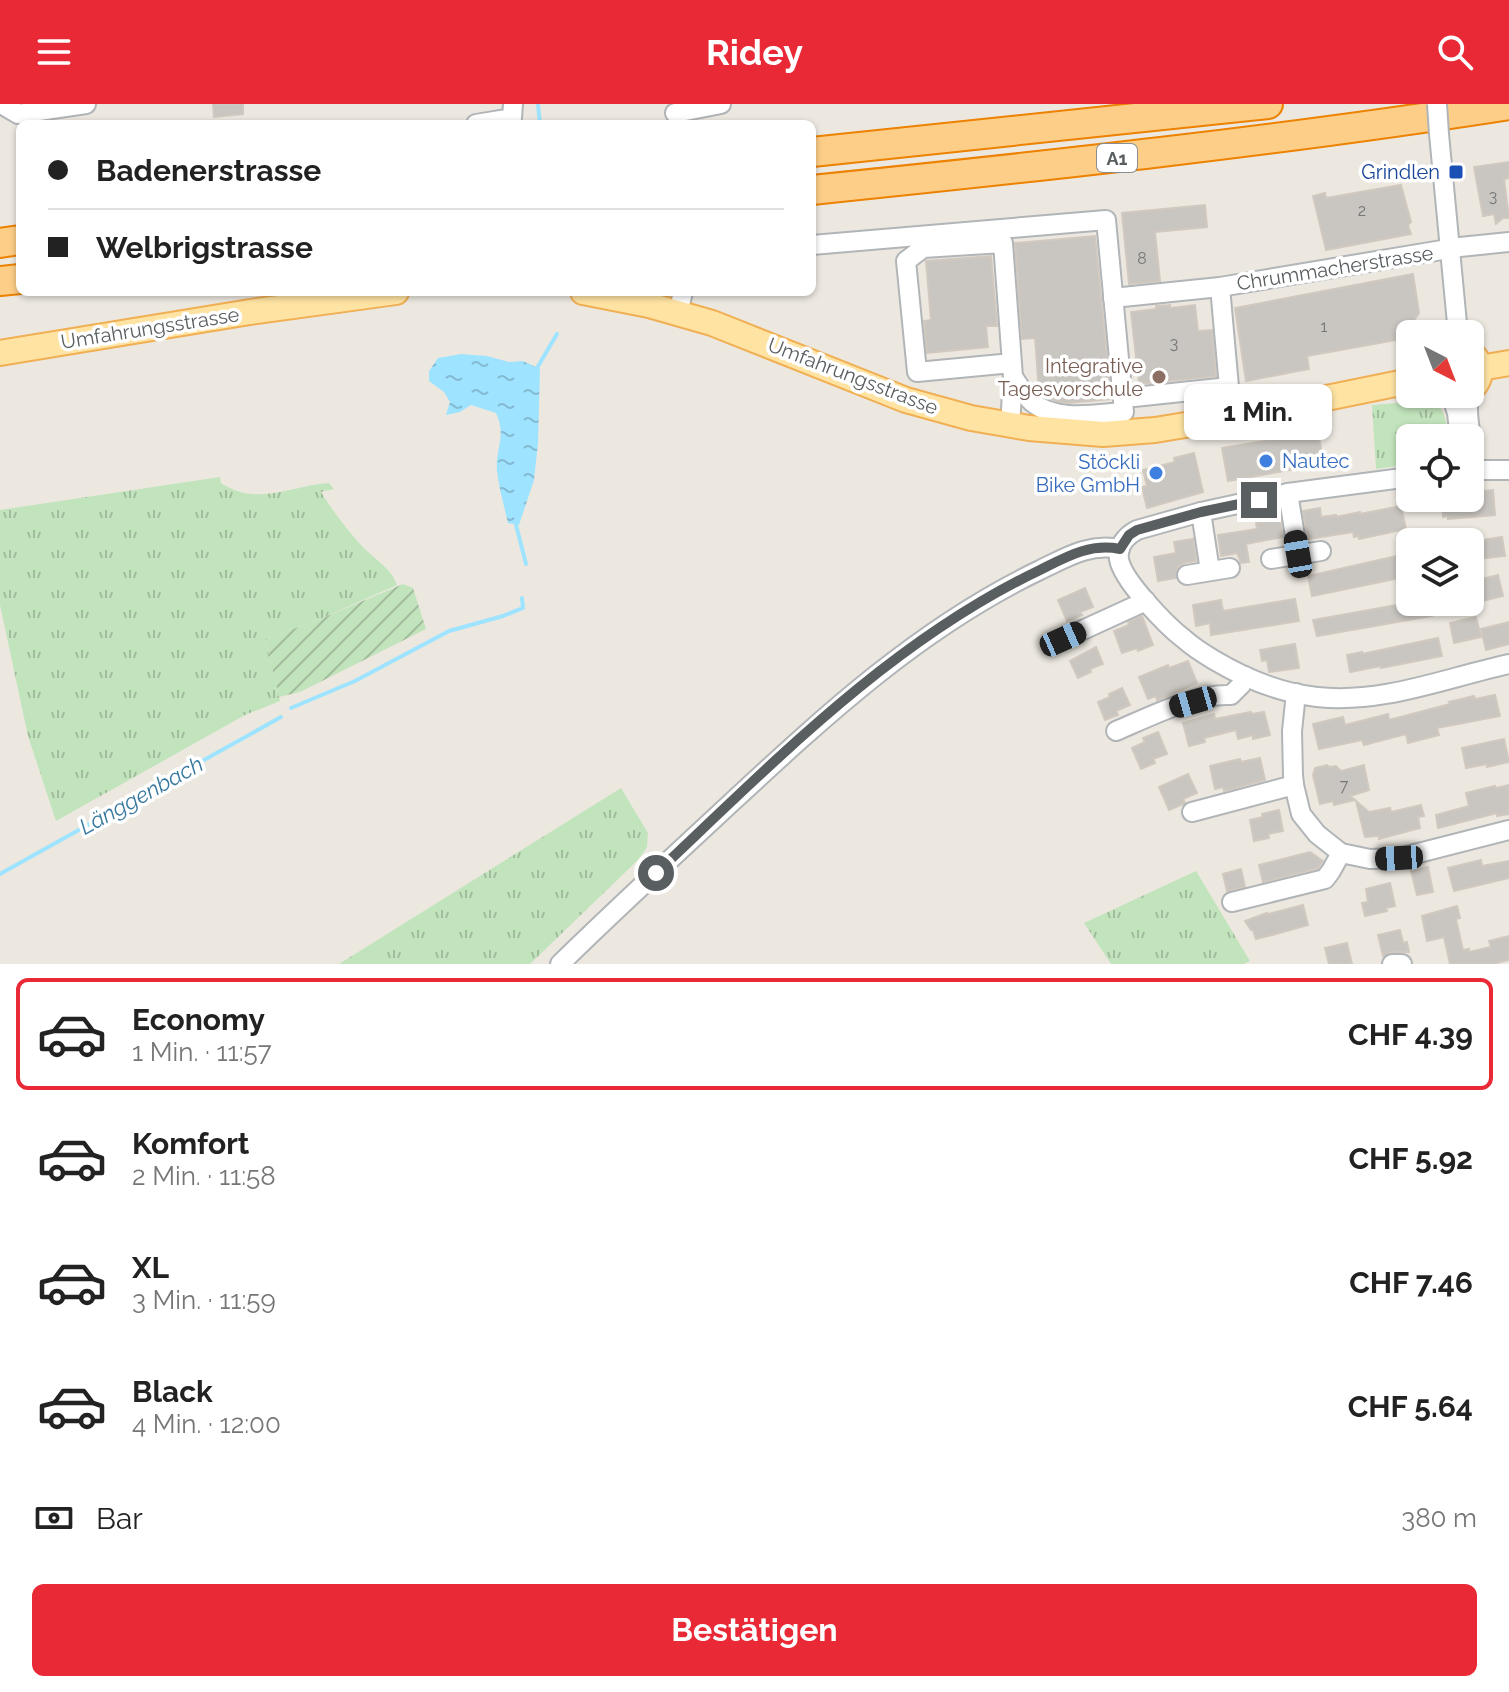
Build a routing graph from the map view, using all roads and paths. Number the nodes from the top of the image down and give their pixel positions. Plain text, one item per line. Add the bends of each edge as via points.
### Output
1 (1, 104) edge
2 (86, 104) edge
3 (513, 104) edge
4 (721, 104) edge
5 (1268, 104) edge
6 (1437, 104) edge
7 (1509, 105) edge
8 (675, 114) edge
9 (500, 120) edge
10 (816, 152) edge
11 (816, 190) edge
12 (1509, 242) edge
13 (816, 245) edge
14 (1449, 249) junction
15 (1220, 287) junction
16 (367, 296) edge
17 (606, 296) edge
18 (1113, 298) junction
19 (681, 302) edge
20 (1457, 320) edge
21 (0, 353) edge
22 (1509, 363) edge
23 (1012, 370) junction
24 (1484, 376) edge
25 (1396, 384) edge
26 (1134, 397) dead end
27 (1010, 426) junction
28 (1484, 470) edge
29 (1509, 470) edge
30 (1396, 479) edge
31 (1288, 493) junction
32 (1201, 512) junction
33 (1120, 549) junction
34 (1321, 551) dead end
35 (1298, 554) junction
36 (1271, 559) dead end
37 (1230, 568) dead end
38 (1210, 571) junction
39 (1187, 575) dead end
40 (1146, 601) junction
41 (1063, 639) dead end
42 (1509, 664) edge
43 (1245, 676) junction
44 (1296, 693) junction
45 (1116, 731) dead end
46 (1294, 785) junction
47 (1192, 812) dead end
48 (1509, 830) edge
49 (1341, 853) junction
50 (1232, 902) dead end
51 (560, 964) edge
52 (1392, 964) edge
53 (1402, 964) edge

1 - 2 street via 18,114
3 - 9 street via 512,118
4 - 8 street
5 - 10 highway, A1
6 - 14 street, bridge
7 - 11 highway, A1 via 1157,153
12 - 14 street, Chrummacherstrasse
13 - 18 street via 1106,220
14 - 15 street, Chrummacherstrasse
14 - 20 street
15 - 18 street, Chrummacherstrasse
15 - 26 street via 1229,387
16 - 21 main road, Umfahrungsstrasse
17 - 19 main road, Umfahrungsstrasse
18 - 23 street via 1124,412 1078,416 1045,411 1030,400
19 - 27 main road, Umfahrungsstrasse via 754,339 906,400
22 - 24 main road
23 - 23 street via 917,372 906,261 923,248 1003,243
23 - 27 street
25 - 27 main road, Umfahrungsstrasse via 1146,431 1087,433
28 - 29 street
30 - 31 street
31 - 32 street
31 - 35 street
32 - 33 street via 1137,530
32 - 38 street
33 - 40 street via 1123,570
33 - 51 street via 1099,546 1021,579 881,670 791,747
34 - 35 street
35 - 36 street
37 - 38 street
38 - 39 street
40 - 41 street
40 - 43 street via 1184,640
42 - 44 street via 1372,697
43 - 44 street
43 - 45 street via 1231,695 1167,709
44 - 46 street
46 - 47 street
46 - 49 street via 1301,814
48 - 49 street via 1399,858
49 - 50 street via 1325,879
52 - 53 street

